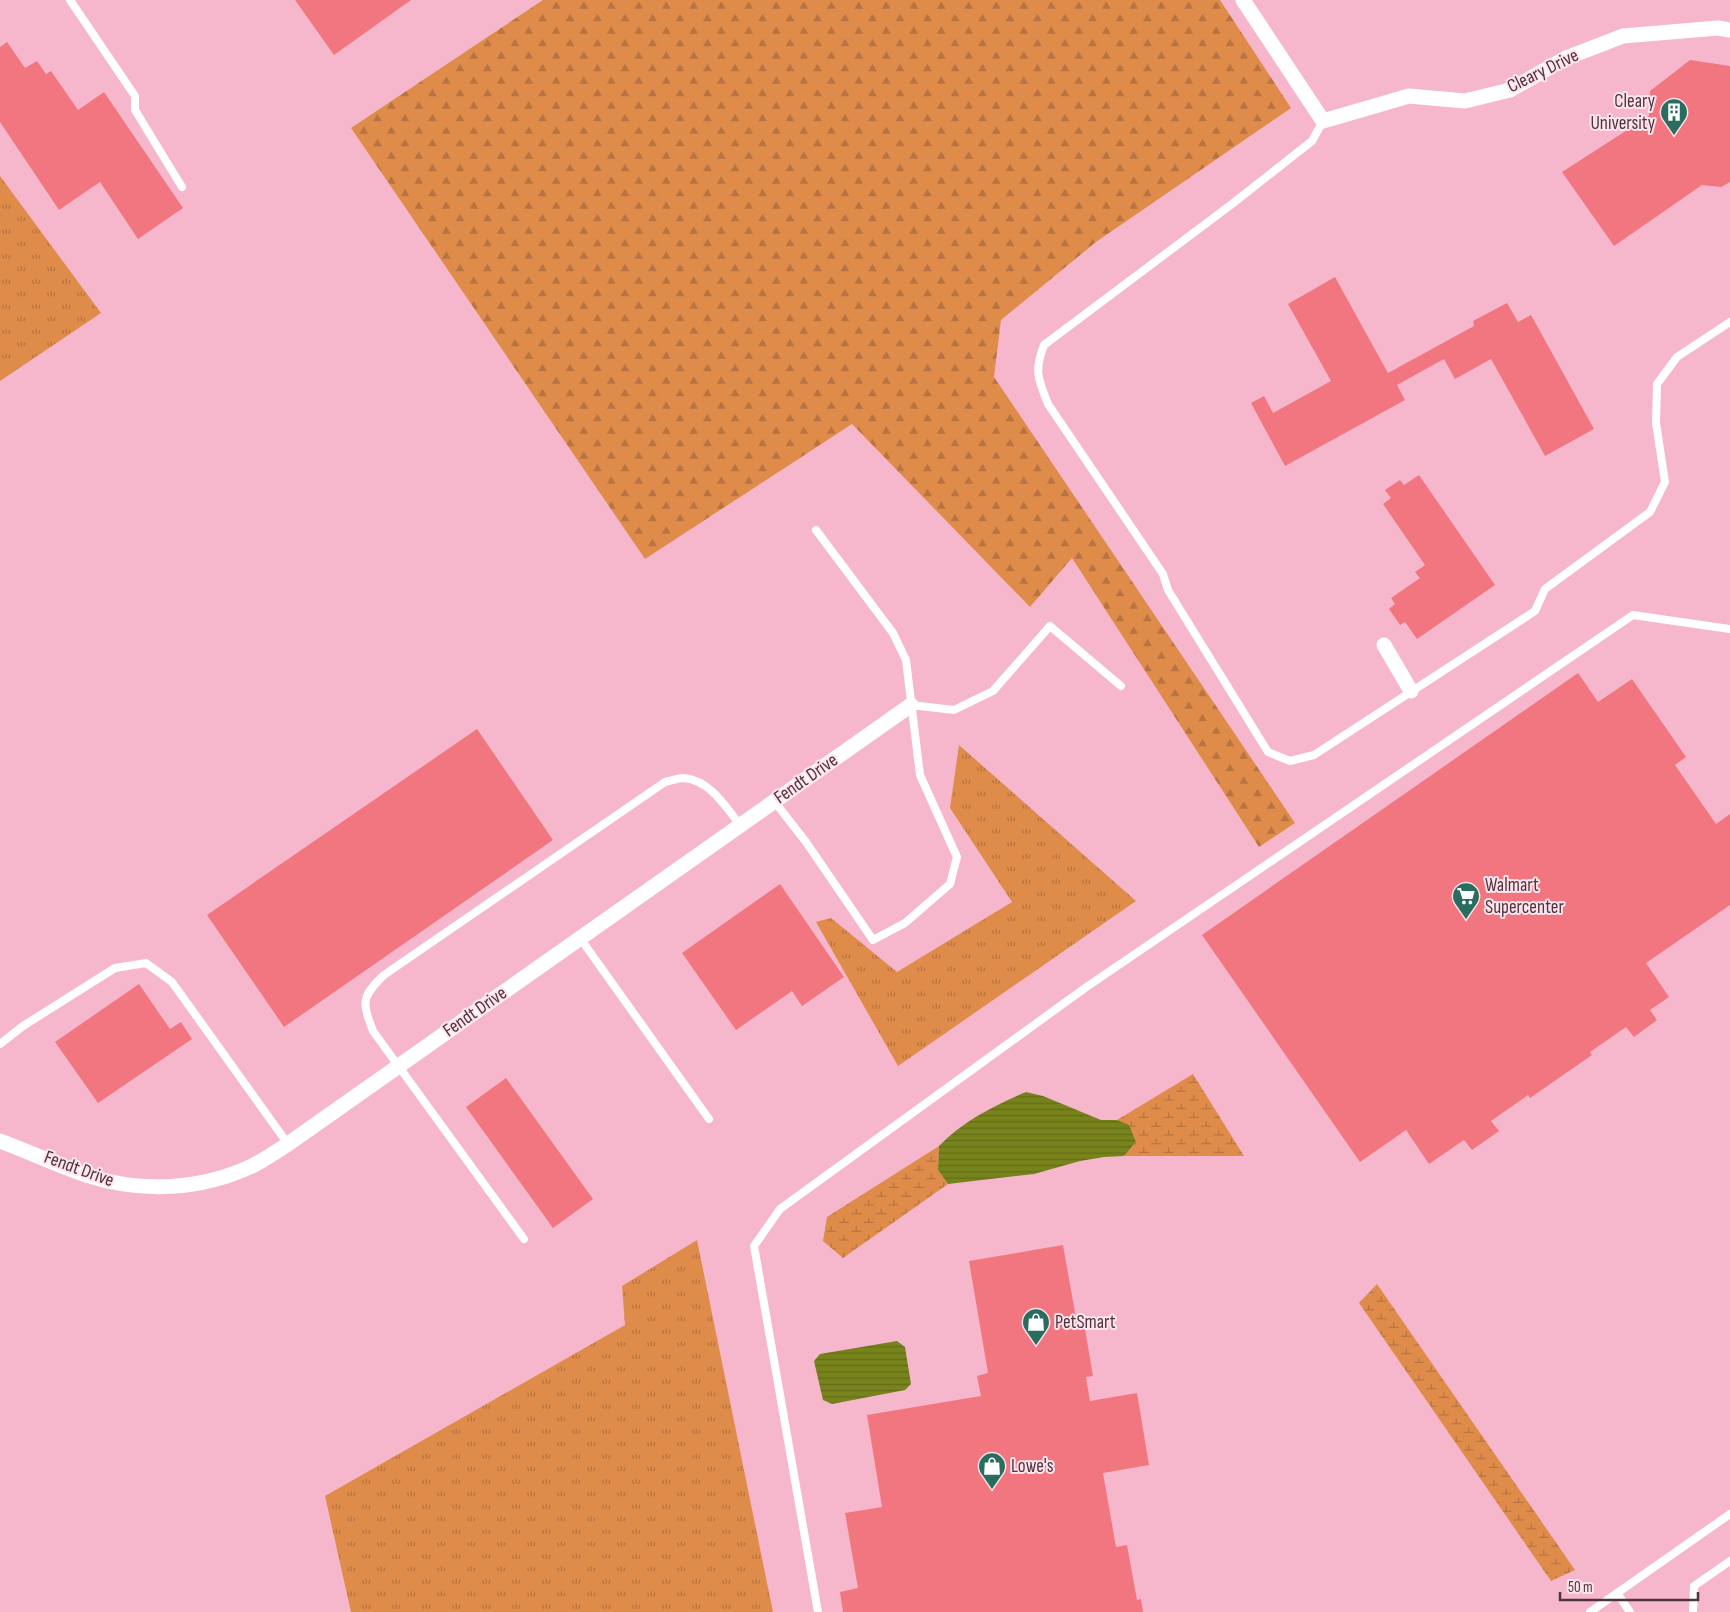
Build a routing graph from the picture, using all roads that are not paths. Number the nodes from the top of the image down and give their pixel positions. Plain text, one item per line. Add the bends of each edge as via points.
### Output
1 (70, 0) edge
2 (1243, 0) edge
3 (1730, 30) edge
4 (1323, 122) junction
5 (182, 187) dead end
6 (1730, 322) edge
7 (816, 530) dead end
8 (1730, 629) edge
9 (1384, 645) dead end
10 (1121, 686) dead end
11 (1411, 691) junction
12 (911, 705) junction
13 (774, 802) junction
14 (740, 825) junction
15 (580, 938) junction
16 (0, 1044) edge
17 (399, 1066) junction
18 (709, 1120) dead end
19 (0, 1141) edge
20 (288, 1144) junction
21 (524, 1238) dead end
22 (1730, 1514) edge
23 (1730, 1561) edge
24 (1617, 1593) junction
25 (818, 1612) edge
26 (1590, 1612) edge
27 (1630, 1612) edge
28 (1693, 1612) edge

1 - 5 lane via 135,96 135,110
2 - 4 street
3 - 4 street, Cleary Drive via 1718,28 1623,36 1566,58 1510,90 1465,101 1408,96
4 - 11 lane via 1312,142 1044,345 1038,363 1039,382 1048,404 1163,574 1168,590 1268,752 1290,761 1314,755
6 - 11 lane via 1677,357 1657,384 1656,423 1665,482 1650,512 1545,589 1534,611
7 - 12 lane via 893,634 906,660
8 - 25 lane via 1633,615 1085,988 780,1209 754,1246
9 - 11 street
10 - 12 lane via 1050,626 993,691 954,710
12 - 13 street, Fendt Drive
12 - 13 lane via 920,775 957,858 950,884 905,923 873,940 806,842
13 - 14 street, Fendt Drive
14 - 15 street, Fendt Drive
14 - 17 lane via 702,783 683,778 665,782 384,975 368,990 365,1009 373,1031
15 - 17 street, Fendt Drive
15 - 18 lane
16 - 20 lane via 114,968 146,964 172,982
17 - 20 street, Fendt Drive
17 - 21 lane
19 - 20 street, Fendt Drive via 88,1176 122,1185 156,1187 192,1185 224,1176 252,1166
22 - 24 lane
23 - 28 lane via 1694,1586
24 - 26 lane
24 - 27 lane

